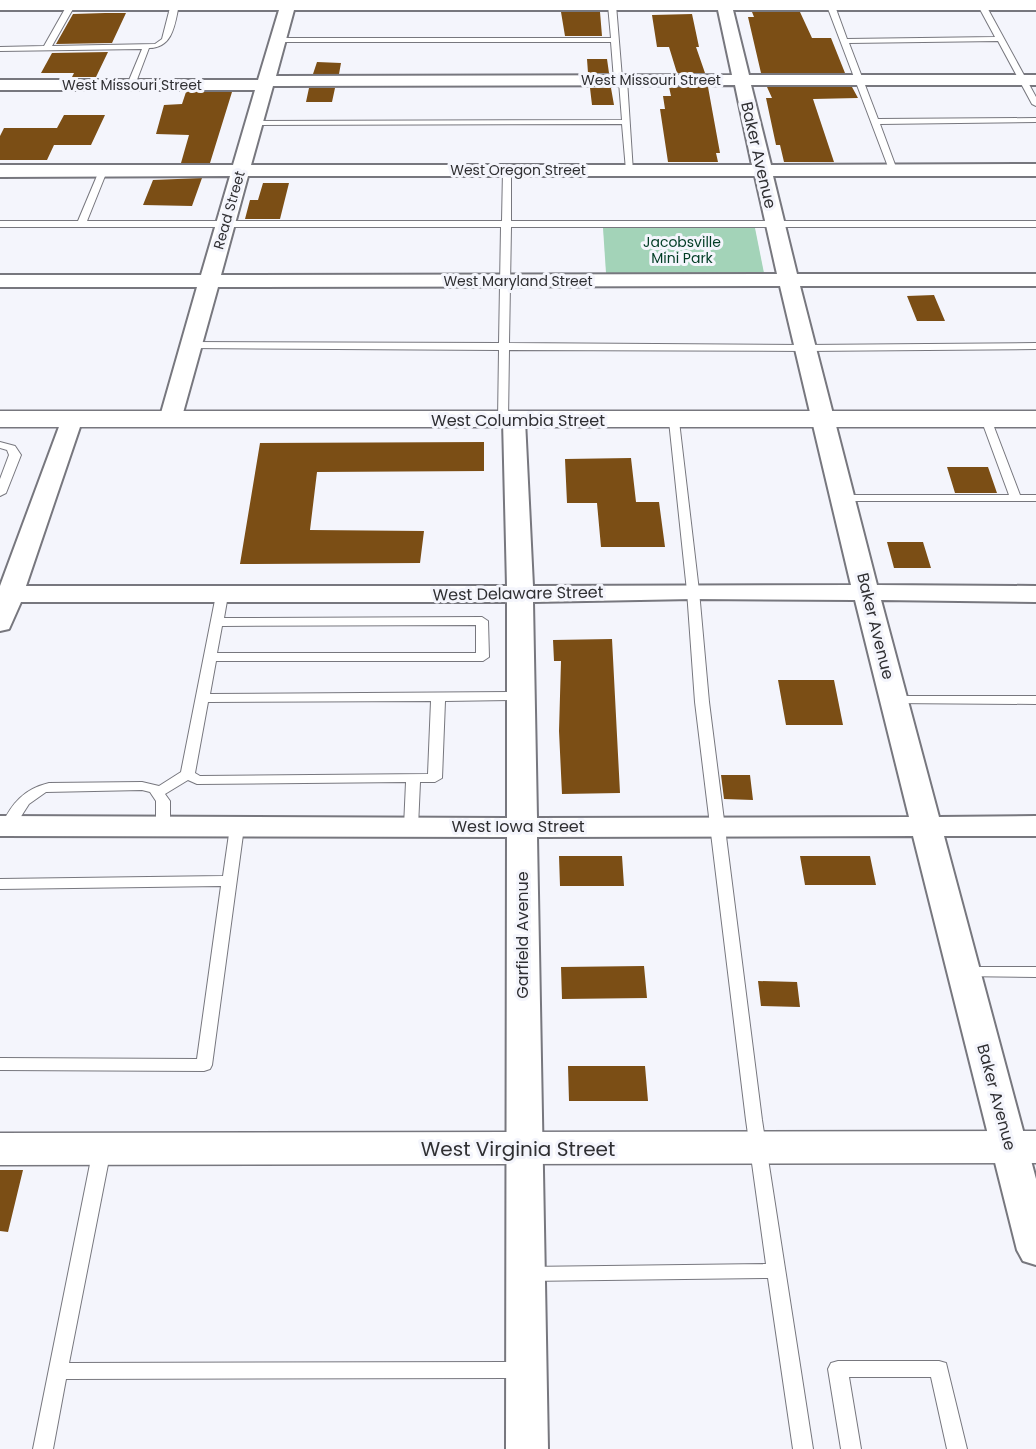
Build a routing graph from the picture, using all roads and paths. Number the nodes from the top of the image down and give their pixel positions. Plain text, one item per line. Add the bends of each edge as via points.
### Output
1 (72, 3) edge
2 (175, 3) edge
3 (288, 3) edge
4 (520, 3) edge
5 (724, 3) edge
6 (981, 3) edge
7 (837, 4) edge
8 (0, 5) edge
9 (612, 5) junction
10 (1036, 5) edge
11 (1001, 39) junction
12 (278, 40) junction
13 (615, 40) junction
14 (846, 41) junction
15 (146, 47) junction
16 (47, 48) junction
17 (0, 49) edge
18 (620, 80) junction
19 (741, 80) junction
20 (860, 80) junction
21 (1029, 80) edge
22 (265, 83) junction
23 (0, 85) edge
24 (131, 85) junction
25 (1036, 104) edge
26 (1036, 120) edge
27 (626, 122) junction
28 (874, 122) junction
29 (254, 123) junction
30 (507, 170) junction
31 (630, 170) junction
32 (762, 170) junction
33 (893, 170) junction
34 (1036, 170) edge
35 (0, 171) edge
36 (103, 171) junction
37 (240, 171) junction
38 (508, 223) junction
39 (0, 224) edge
40 (81, 224) junction
41 (226, 224) junction
42 (1036, 224) edge
43 (775, 225) junction
44 (788, 280) junction
45 (1036, 280) edge
46 (0, 281) edge
47 (209, 281) junction
48 (508, 281) junction
49 (191, 345) junction
50 (503, 346) junction
51 (1036, 346) edge
52 (806, 348) junction
53 (0, 419) edge
54 (986, 419) junction
55 (1036, 419) edge
56 (170, 420) junction
57 (509, 420) junction
58 (821, 420) junction
59 (72, 421) junction
60 (674, 421) junction
61 (0, 445) edge
62 (0, 493) edge
63 (842, 498) junction
64 (1016, 498) junction
65 (1036, 498) edge
66 (693, 591) junction
67 (868, 593) junction
68 (5, 594) edge
69 (520, 594) junction
70 (1036, 594) edge
71 (222, 595) junction
72 (217, 621) junction
73 (0, 623) edge
74 (210, 657) junction
75 (519, 696) junction
76 (438, 697) junction
77 (202, 698) junction
78 (894, 700) junction
79 (1036, 700) edge
80 (188, 774) junction
81 (413, 778) junction
82 (158, 793) junction
83 (4, 826) edge
84 (411, 826) junction
85 (521, 826) junction
86 (719, 826) junction
87 (925, 826) junction
88 (1036, 826) edge
89 (163, 827) junction
90 (237, 827) junction
91 (230, 881) junction
92 (0, 884) edge
93 (964, 972) junction
94 (1036, 972) edge
95 (0, 1064) edge
96 (1023, 1147) edge
97 (757, 1148) junction
98 (0, 1149) edge
99 (102, 1149) junction
100 (523, 1149) junction
101 (1035, 1246) edge
102 (776, 1271) junction
103 (525, 1274) junction
104 (526, 1370) junction
105 (58, 1371) junction
106 (43, 1449) edge
107 (527, 1449) edge
108 (803, 1449) edge
109 (851, 1449) edge
110 (957, 1449) edge

1 - 2 street
1 - 8 street
1 - 16 lane
2 - 3 street
2 - 15 lane via 166,40
3 - 4 street
3 - 12 street, Read Street
4 - 9 street
5 - 7 street
5 - 9 street
5 - 19 street, Baker Avenue
6 - 7 street
6 - 10 street
6 - 11 lane
7 - 14 lane
9 - 13 lane
11 - 14 lane
11 - 21 lane
12 - 13 lane
12 - 22 street, Read Street
13 - 18 lane
14 - 20 lane
15 - 16 lane
15 - 24 lane
16 - 17 lane
18 - 19 street, West Missouri Street
18 - 22 street, West Missouri Street
18 - 27 lane
19 - 20 street, West Missouri Street
19 - 32 street, Baker Avenue
20 - 21 street, West Missouri Street
20 - 28 lane
21 - 25 lane
22 - 24 street, West Missouri Street
22 - 29 street, Read Street
23 - 24 street, West Missouri Street
26 - 28 lane
27 - 29 lane
27 - 31 lane
28 - 33 lane
29 - 37 street, Read Street
30 - 31 street, West Oregon Street
30 - 37 street, West Oregon Street
30 - 38 lane
31 - 32 street, West Oregon Street
32 - 33 street, West Oregon Street
32 - 43 street, Baker Avenue
33 - 34 street, West Oregon Street
35 - 36 street, West Oregon Street
36 - 37 street, West Oregon Street
36 - 40 lane
37 - 41 street, Read Street
38 - 41 lane
38 - 43 lane
38 - 48 lane
39 - 40 lane
40 - 41 lane
41 - 47 street, Read Street
42 - 43 lane
43 - 44 street, Baker Avenue
44 - 45 street, West Maryland Street
44 - 48 street, West Maryland Street
44 - 52 street, Baker Avenue
46 - 47 street, West Maryland Street
47 - 48 street, West Maryland Street
47 - 49 street, Read Street
48 - 50 lane
49 - 50 lane
49 - 56 street, Read Street
50 - 52 lane
50 - 57 lane
51 - 52 lane
52 - 58 street, Baker Avenue
53 - 59 main road, West Columbia Street
54 - 55 main road, West Columbia Street
54 - 58 main road, West Columbia Street
54 - 64 lane
56 - 57 main road, West Columbia Street
56 - 59 main road, West Columbia Street
57 - 60 main road, West Columbia Street
57 - 69 street, Garfield Avenue
58 - 60 main road, West Columbia Street
58 - 63 street, Baker Avenue
59 - 68 street
60 - 66 lane
61 - 62 lane via 11,448 15,455
63 - 64 lane
63 - 67 street, Baker Avenue
64 - 65 lane
66 - 67 street, West Delaware Street
66 - 69 street, West Delaware Street
66 - 86 lane via 702,702
67 - 70 street, West Delaware Street
67 - 78 street, Baker Avenue
68 - 71 street, West Delaware Street
68 - 73 street
69 - 71 street, West Delaware Street
69 - 75 street, Garfield Avenue
71 - 72 lane
72 - 74 lane
72 - 74 lane via 482,621 483,657
74 - 77 lane
75 - 76 lane
75 - 85 street, Garfield Avenue
76 - 77 lane
76 - 81 lane via 435,778
77 - 80 lane
78 - 79 lane
78 - 87 street, Baker Avenue
80 - 81 lane via 197,780
80 - 82 lane
81 - 84 lane
82 - 83 lane via 142,786 49,787 35,790
82 - 89 lane via 163,801
83 - 89 street, West Iowa Street
84 - 85 street, West Iowa Street
84 - 90 street, West Iowa Street
85 - 86 street, West Iowa Street
85 - 100 street, Garfield Avenue
86 - 87 street, West Iowa Street
86 - 97 lane
87 - 88 street, West Iowa Street
87 - 93 street, Baker Avenue
89 - 90 street, West Iowa Street
90 - 91 lane
91 - 92 lane
91 - 95 lane via 204,1065
93 - 94 lane
93 - 96 street, Baker Avenue
96 - 97 main road, West Virginia Street
96 - 101 street, Baker Avenue
97 - 100 main road, West Virginia Street
97 - 102 lane
98 - 99 main road, West Virginia Street
99 - 100 main road, West Virginia Street
99 - 105 lane
100 - 103 street, Garfield Avenue
102 - 103 lane
102 - 108 lane
103 - 104 street, Garfield Avenue
104 - 105 lane
104 - 107 street, Garfield Avenue
105 - 106 lane
109 - 110 lane via 838,1369 939,1369

